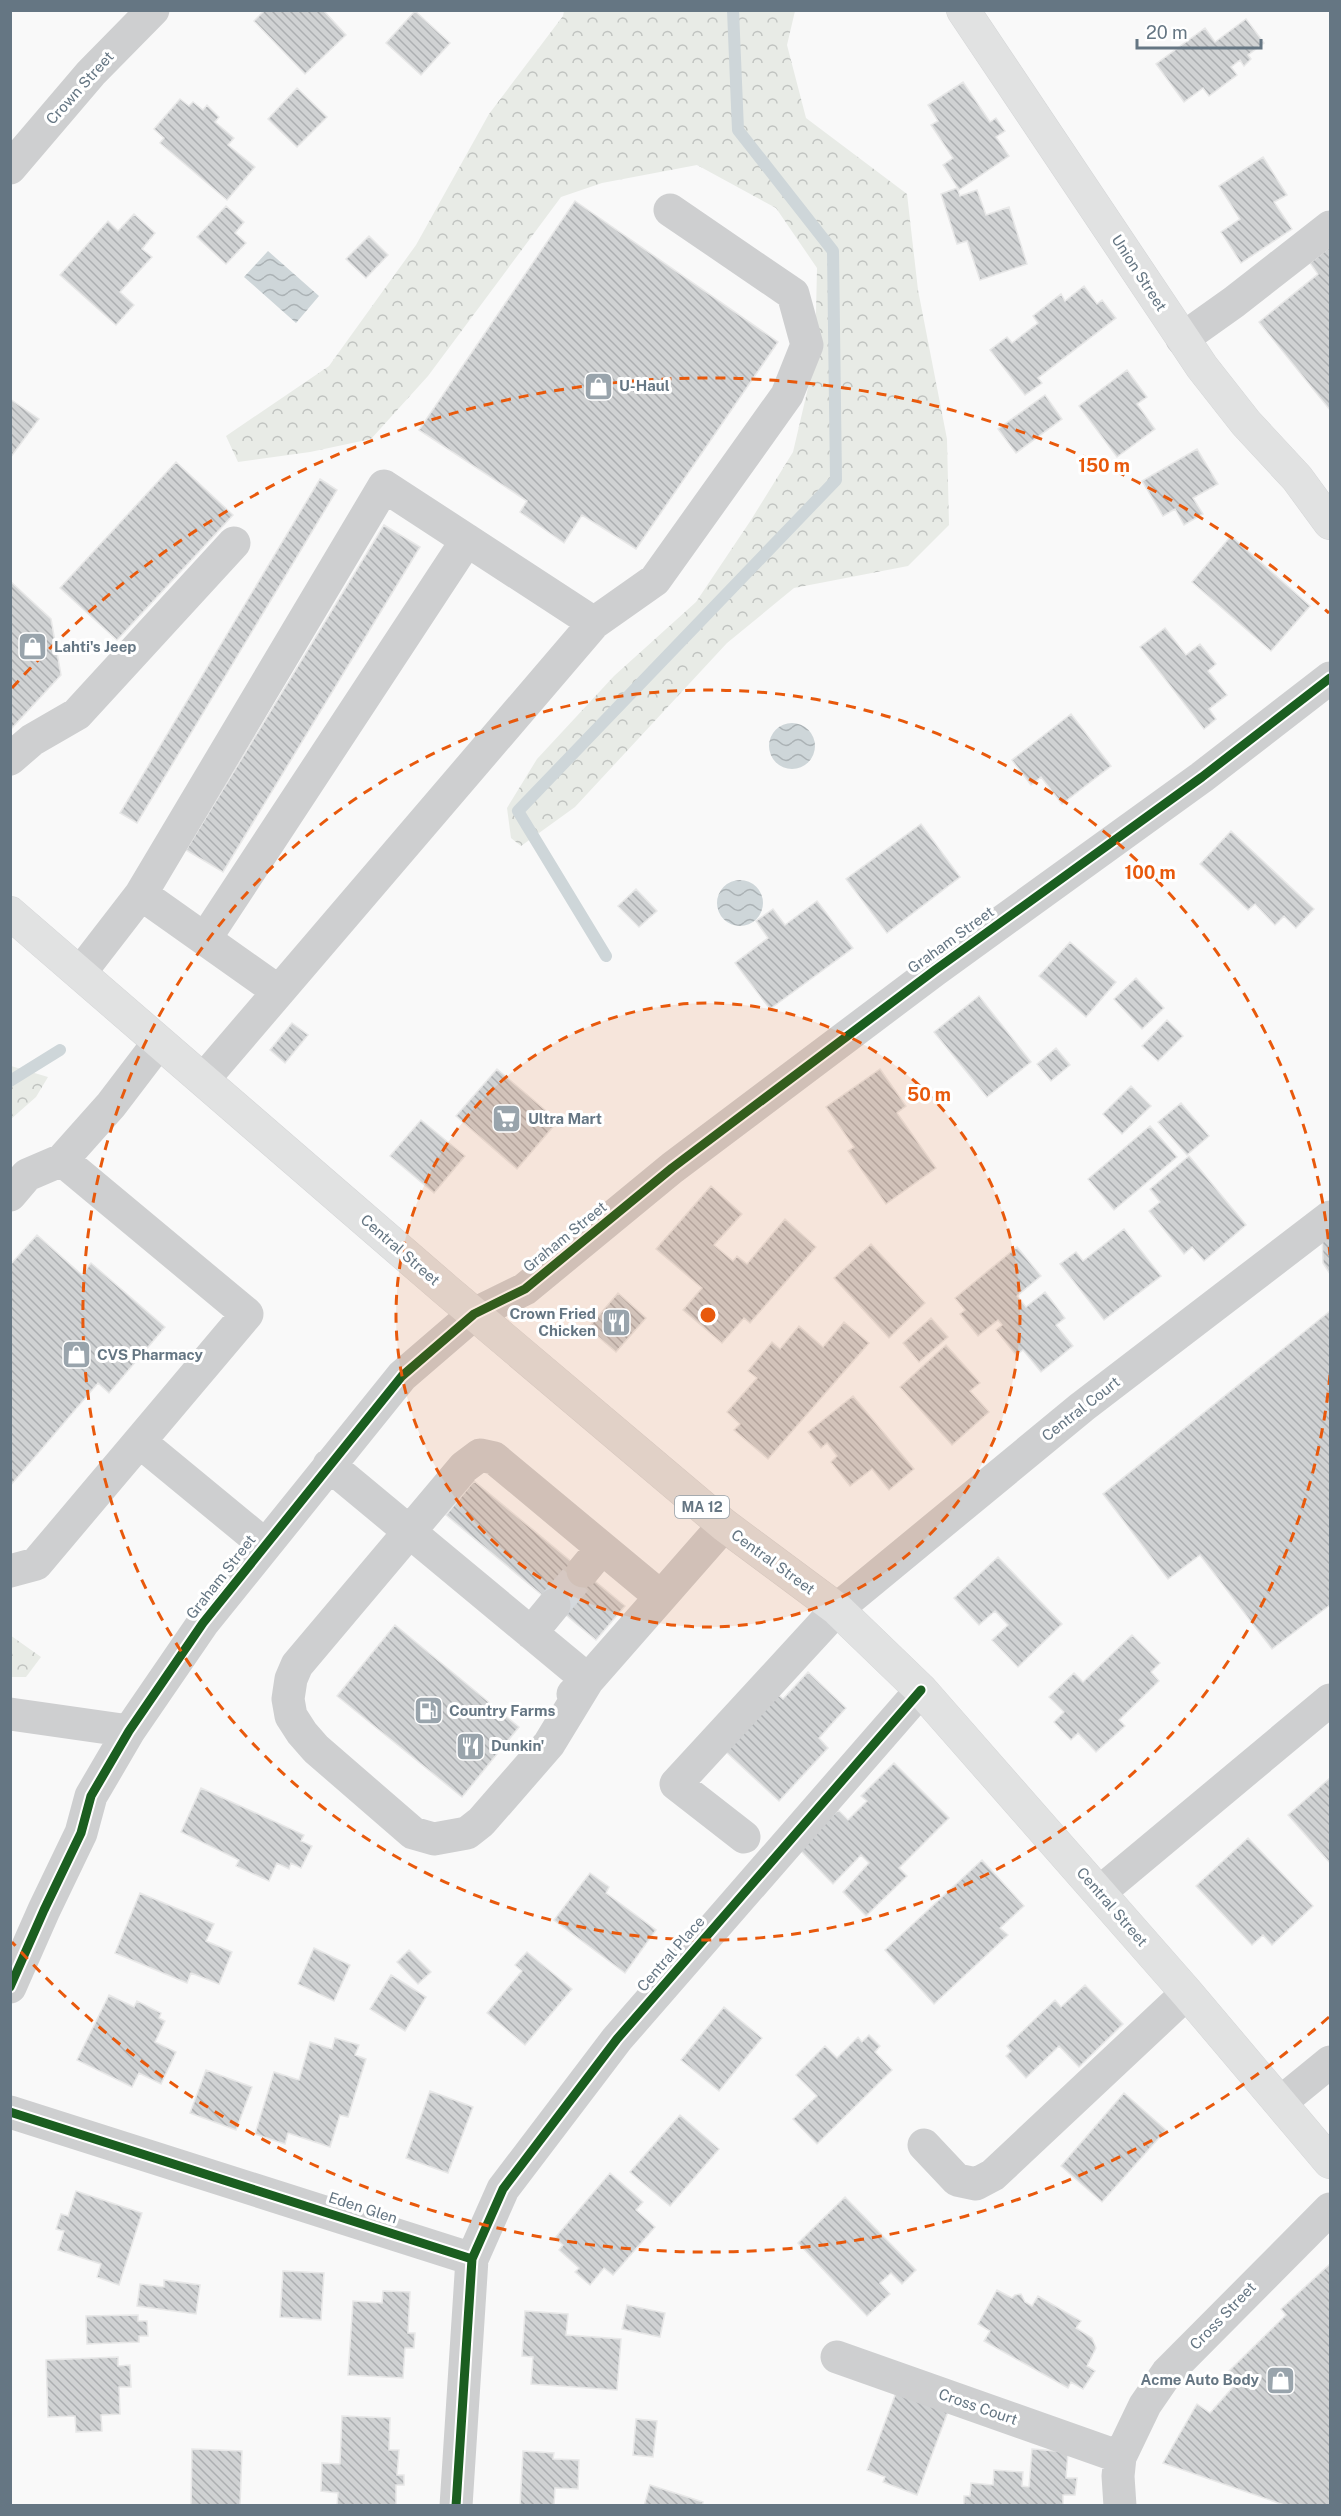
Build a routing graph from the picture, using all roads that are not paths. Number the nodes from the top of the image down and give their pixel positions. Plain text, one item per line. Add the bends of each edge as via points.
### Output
1 (153, 10) edge
2 (963, 10) edge
3 (10, 168) edge
4 (670, 210) dead end
5 (1330, 227) edge
6 (1182, 339) junction
7 (1330, 523) edge
8 (467, 540) junction
9 (234, 543) dead end
10 (594, 623) junction
11 (1330, 678) edge
12 (10, 759) edge
13 (141, 894) junction
14 (10, 913) edge
15 (205, 939) junction
16 (80, 973) junction
17 (278, 991) junction
18 (159, 1042) junction
19 (203, 1080) junction
20 (62, 1160) junction
21 (10, 1195) edge
22 (1330, 1217) edge
23 (474, 1314) junction
24 (140, 1442) junction
25 (329, 1465) junction
26 (724, 1526) junction
27 (410, 1532) junction
28 (266, 1545) junction
29 (10, 1571) edge
30 (661, 1597) junction
31 (554, 1605) tunnel mouth
32 (837, 1609) junction
33 (531, 1633) junction
34 (588, 1680) junction
35 (921, 1690) junction
36 (1330, 1700) edge
37 (10, 1714) edge
38 (129, 1731) junction
39 (744, 1838) dead end
40 (1100, 1892) junction
41 (10, 1987) edge
42 (1186, 1993) junction
43 (1330, 2062) edge
44 (1281, 2103) junction
45 (10, 2112) edge
46 (924, 2145) dead end
47 (1330, 2162) edge
48 (1330, 2209) edge
49 (472, 2259) junction
50 (837, 2357) dead end
51 (1120, 2457) junction
52 (456, 2505) edge
53 (1120, 2505) edge

1 - 3 street, Crown Street via 91,73
2 - 6 main road, Union Street
4 - 10 street via 793,294 807,345 787,395 655,580
5 - 6 street
6 - 7 main road, Union Street
8 - 10 street
8 - 13 street via 384,486
8 - 15 street
9 - 12 street via 77,714 32,740
10 - 17 street
11 - 23 street, Graham Street via 691,1154 525,1289
13 - 15 street
13 - 16 street
14 - 16 main road, Central Street / MA 12
15 - 17 street
16 - 18 main road, Central Street / MA 12
17 - 19 street
18 - 19 main road, Central Street / MA 12
18 - 20 street
19 - 23 main road, Central Street / MA 12
20 - 21 street via 27,1175
20 - 24 street via 247,1314
22 - 32 street, Central Court via 1082,1407
23 - 25 street, Graham Street via 402,1376
23 - 26 main road, Central Street / MA 12
24 - 28 street
24 - 29 street via 36,1564
25 - 27 street
25 - 28 street, Graham Street
26 - 30 street
26 - 32 main road, Central Street / MA 12
27 - 30 street via 464,1467 480,1455 487,1455 495,1458 593,1560
27 - 33 street
27 - 34 street via 297,1665 288,1699 291,1716 316,1749 412,1833 434,1839 466,1833 481,1822 549,1744
28 - 38 street, Graham Street via 203,1623
30 - 34 street
31 - 33 street
32 - 35 main road, Central Street / MA 12
32 - 39 street, Central Court via 676,1784
33 - 34 street
35 - 40 main road, Central Street / MA 12
35 - 49 street, Central Place via 617,2039 503,2189
36 - 40 street
37 - 38 street
38 - 41 street, Graham Street via 91,1797 81,1833
40 - 42 main road, Central Street / MA 12
42 - 44 main road, Central Street / MA 12
42 - 46 street via 993,2175 976,2184 957,2180
43 - 44 street
44 - 47 main road, Central Street / MA 12
45 - 49 street, Eden Glen
48 - 51 street, Cross Street via 1167,2373 1145,2405
49 - 52 street
50 - 51 street, Cross Court
51 - 53 street, Cross Street

